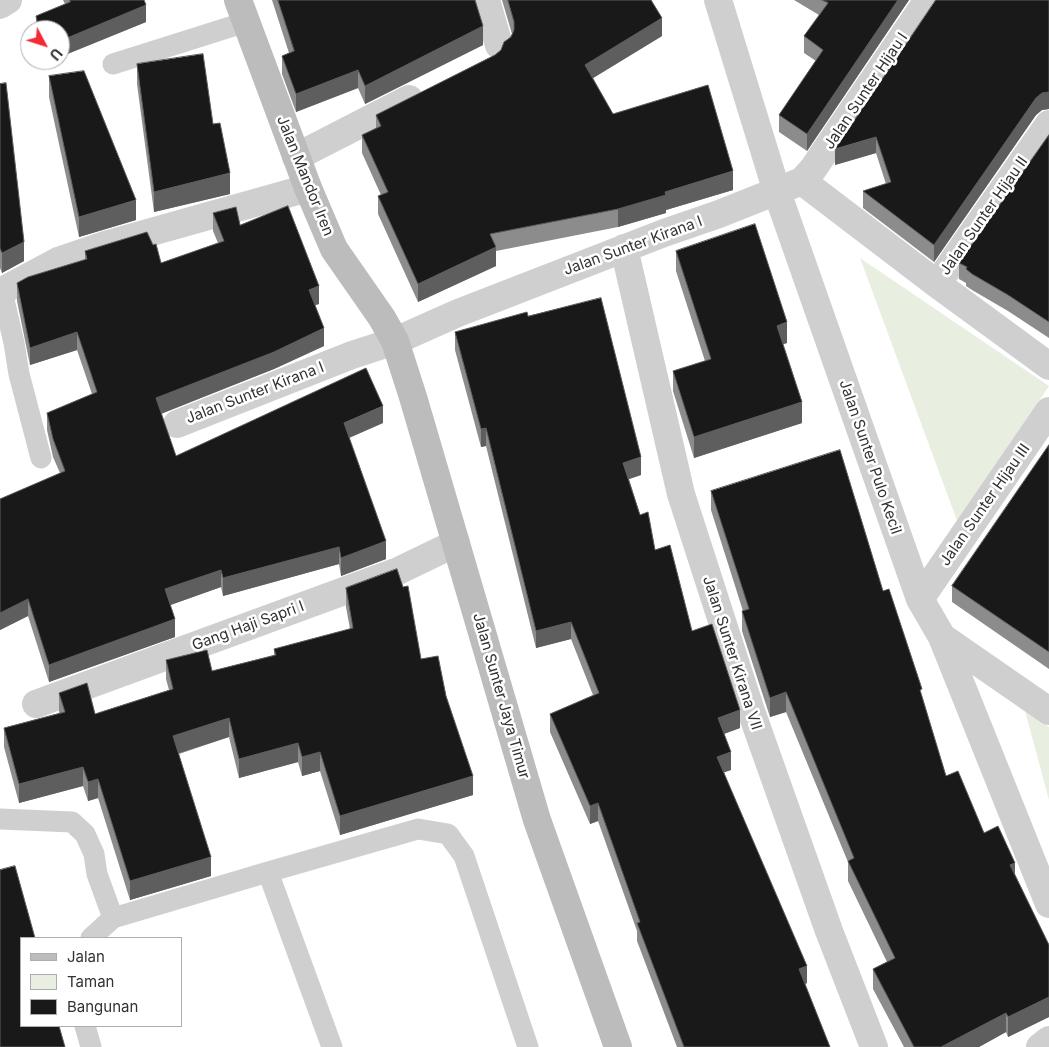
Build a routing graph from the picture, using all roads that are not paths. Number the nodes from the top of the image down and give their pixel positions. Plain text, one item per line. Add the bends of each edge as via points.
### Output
1 (8, 0) edge
2 (486, 0) edge
3 (718, 0) edge
4 (928, 0) edge
5 (0, 5) edge
6 (242, 11) edge
7 (489, 56) edge
8 (113, 64) dead end
9 (428, 89) edge
10 (1049, 124) edge
11 (296, 157) junction
12 (802, 181) junction
13 (308, 188) junction
14 (777, 192) junction
15 (624, 248) junction
16 (937, 284) junction
17 (1, 291) edge
18 (395, 342) junction
19 (1049, 366) edge
20 (1049, 412) edge
21 (176, 424) dead end
22 (41, 458) dead end
23 (456, 544) junction
24 (920, 599) junction
25 (942, 637) junction
26 (36, 704) dead end
27 (1049, 711) edge
28 (0, 819) edge
29 (268, 872) junction
30 (1049, 904) edge
31 (112, 918) junction
32 (92, 937) edge
33 (85, 1027) edge
34 (1049, 1040) edge
35 (90, 1047) edge
36 (332, 1047) edge
37 (528, 1047) edge
38 (618, 1047) edge
39 (874, 1047) edge
40 (1040, 1047) edge

1 - 5 street
2 - 7 street
3 - 14 street, Jalan Sunter Pulo Kecil
4 - 12 street, Jalan Sunter Hijau I
6 - 8 lane
6 - 11 street, Jalan Mandor Iren
9 - 11 street
10 - 16 street, Jalan Sunter Hijau II
11 - 13 street, Jalan Mandor Iren
12 - 14 street, Jalan Sunter Kirana I
12 - 16 street
13 - 17 street via 105,245 58,261
13 - 18 street, Jalan Mandor Iren via 334,249
14 - 15 street, Jalan Sunter Kirana I
14 - 24 street, Jalan Sunter Pulo Kecil
15 - 18 street, Jalan Sunter Kirana I via 458,313
15 - 39 street, Jalan Sunter Kirana VII via 680,494 751,711
16 - 19 street
17 - 22 lane
18 - 21 street, Jalan Sunter Kirana I via 352,355
18 - 23 street, Jalan Sunter Jaya Timur
20 - 24 street, Jalan Sunter Hijau III
23 - 26 street, Gang Haji Sapri I via 396,572
23 - 38 street, Jalan Sunter Jaya Timur via 537,820
24 - 25 street, Jalan Sunter Pulo Kecil
25 - 27 street
25 - 30 street, Jalan Sunter Pulo Kecil
28 - 31 lane via 72,822 85,834 94,854 97,874
29 - 31 lane
29 - 36 lane
29 - 37 lane via 418,829 448,834 464,856
31 - 32 lane
33 - 35 lane
34 - 40 street

